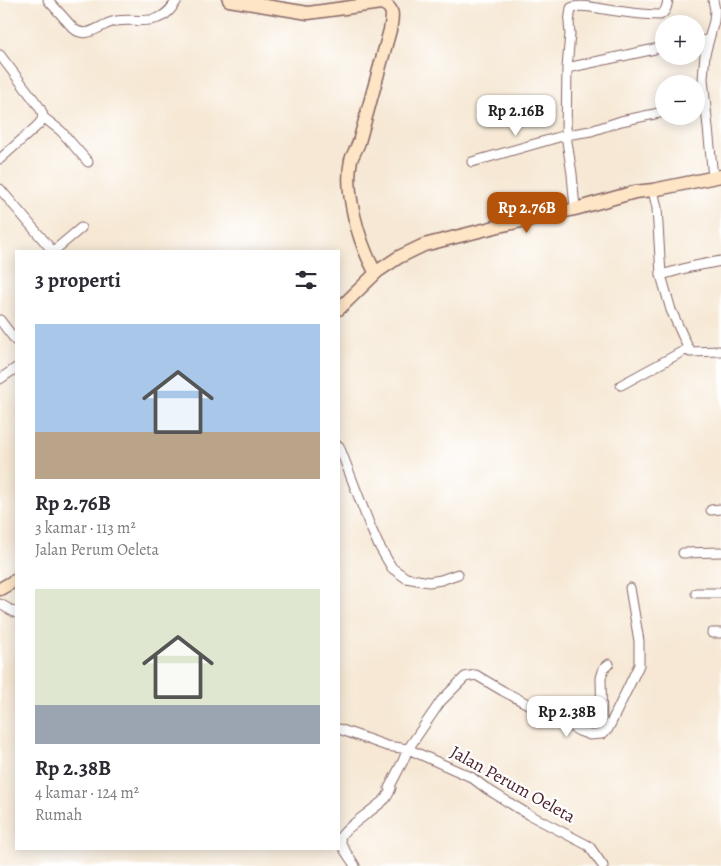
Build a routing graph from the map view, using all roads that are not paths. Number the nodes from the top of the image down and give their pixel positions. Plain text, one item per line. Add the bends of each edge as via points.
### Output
1 (48, 0) edge
2 (177, 0) edge
3 (229, 0) edge
4 (668, 0) edge
5 (714, 0) edge
6 (392, 4) edge
7 (705, 40) edge
8 (708, 40) junction
9 (655, 49) edge
10 (0, 56) edge
11 (567, 68) junction
12 (706, 108) joint
13 (655, 114) edge
14 (43, 117) junction
15 (566, 136) junction
16 (0, 159) edge
17 (88, 162) dead end
18 (472, 162) dead end
19 (717, 176) edge
20 (0, 189) edge
21 (653, 190) junction
22 (575, 209) junction
23 (81, 228) dead end
24 (52, 250) edge
25 (54, 250) edge
26 (721, 261) edge
27 (378, 271) junction
28 (661, 275) junction
29 (340, 307) edge
30 (0, 320) edge
31 (15, 340) edge
32 (689, 348) junction
33 (721, 351) edge
34 (15, 369) edge
35 (0, 379) edge
36 (621, 385) dead end
37 (340, 449) edge
38 (721, 509) edge
39 (711, 510) dead end
40 (683, 552) dead end
41 (721, 552) edge
42 (458, 574) dead end
43 (15, 581) edge
44 (630, 588) dead end
45 (0, 589) edge
46 (696, 593) dead end
47 (721, 593) edge
48 (0, 604) edge
49 (15, 612) edge
50 (608, 664) dead end
51 (340, 729) edge
52 (602, 734) junction
53 (408, 748) junction
54 (355, 866) edge
55 (603, 866) edge

1 - 2 street via 73,28 82,33 113,21 157,19
3 - 6 street via 308,13 366,4
4 - 11 street via 660,15 572,6
5 - 8 street via 714,21
6 - 27 street via 390,30 349,175 355,221 369,260
7 - 8 street
8 - 12 street via 703,79
9 - 11 street
10 - 14 street via 38,105
11 - 15 street
12 - 19 street
13 - 15 street
14 - 16 street
14 - 17 street via 61,131
15 - 18 street
15 - 22 street
19 - 21 street
20 - 24 street
21 - 22 street
21 - 28 street
22 - 27 street via 424,245 399,256
23 - 25 street
26 - 28 street
27 - 29 street
28 - 32 street via 671,310
30 - 31 street
32 - 33 street via 690,352
32 - 36 street
34 - 35 street
37 - 42 street via 370,526 392,568 406,578 429,582
38 - 39 street
40 - 41 street
43 - 45 street
44 - 52 street via 639,641 639,665 608,729
46 - 47 street
48 - 49 street
50 - 52 street via 601,678
51 - 53 street, Jalan Perum Oeleta via 387,746
52 - 53 street via 590,735 579,731 476,674 465,677 441,701
53 - 54 street via 386,797 341,834 340,841
53 - 55 street, Jalan Perum Oeleta via 471,777 487,790 589,846

